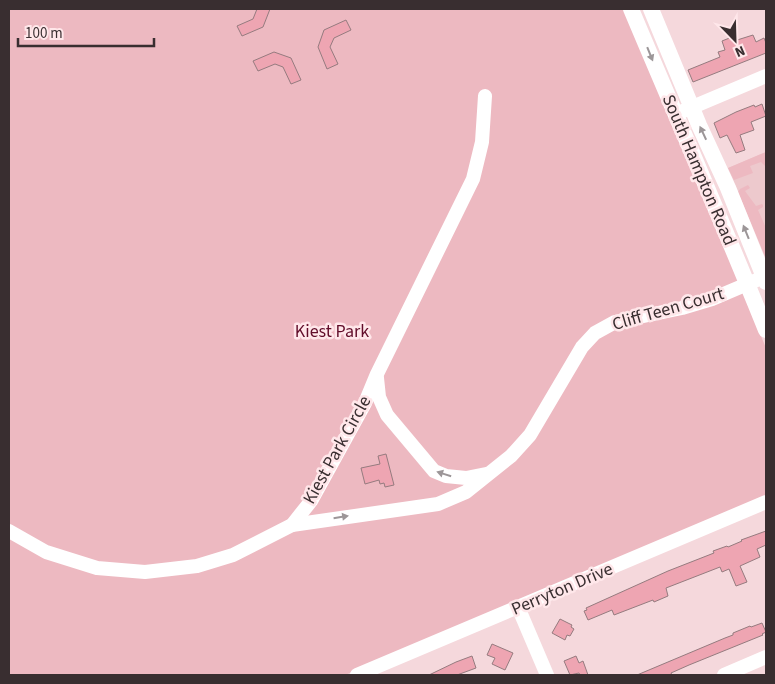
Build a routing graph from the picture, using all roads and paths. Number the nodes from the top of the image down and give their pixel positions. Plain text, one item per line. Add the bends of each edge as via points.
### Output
1 (632, 9) edge
2 (651, 9) edge
3 (766, 76) edge
4 (484, 96) dead end
5 (692, 108) junction
6 (675, 114) junction
7 (765, 279) edge
8 (747, 284) junction
9 (766, 330) edge
10 (377, 374) junction
11 (491, 472) junction
12 (766, 502) edge
13 (292, 525) junction
14 (9, 532) edge
15 (518, 607) junction
16 (766, 657) edge
17 (357, 675) edge
18 (547, 675) edge
19 (724, 675) edge

1 -> 6 main road, South Hampton Road
2 - 5 main road, South Hampton Road
3 - 5 street
4 - 10 street, Kiest Park Circle via 482,142 473,179
5 - 6 street
7 -> 5 main road, South Hampton Road
6 - 8 main road, South Hampton Road
7 - 8 street, Cliff Teen Court
8 - 9 main road, South Hampton Road
8 - 11 street, Cliff Teen Court via 682,308 615,322 594,333 582,347 530,435
11 -> 10 street, Cliff Teen Court via 466,478 434,471 387,415 379,397
10 - 13 street, Kiest Park Circle via 311,501
13 -> 11 street, Cliff Teen Court via 438,504 466,492
12 - 15 street, Perryton Drive
13 - 14 street, Kiest Park Circle via 233,555 197,566 145,572 97,568 46,552
15 - 17 street, Perryton Drive
15 - 18 street
16 - 19 street

